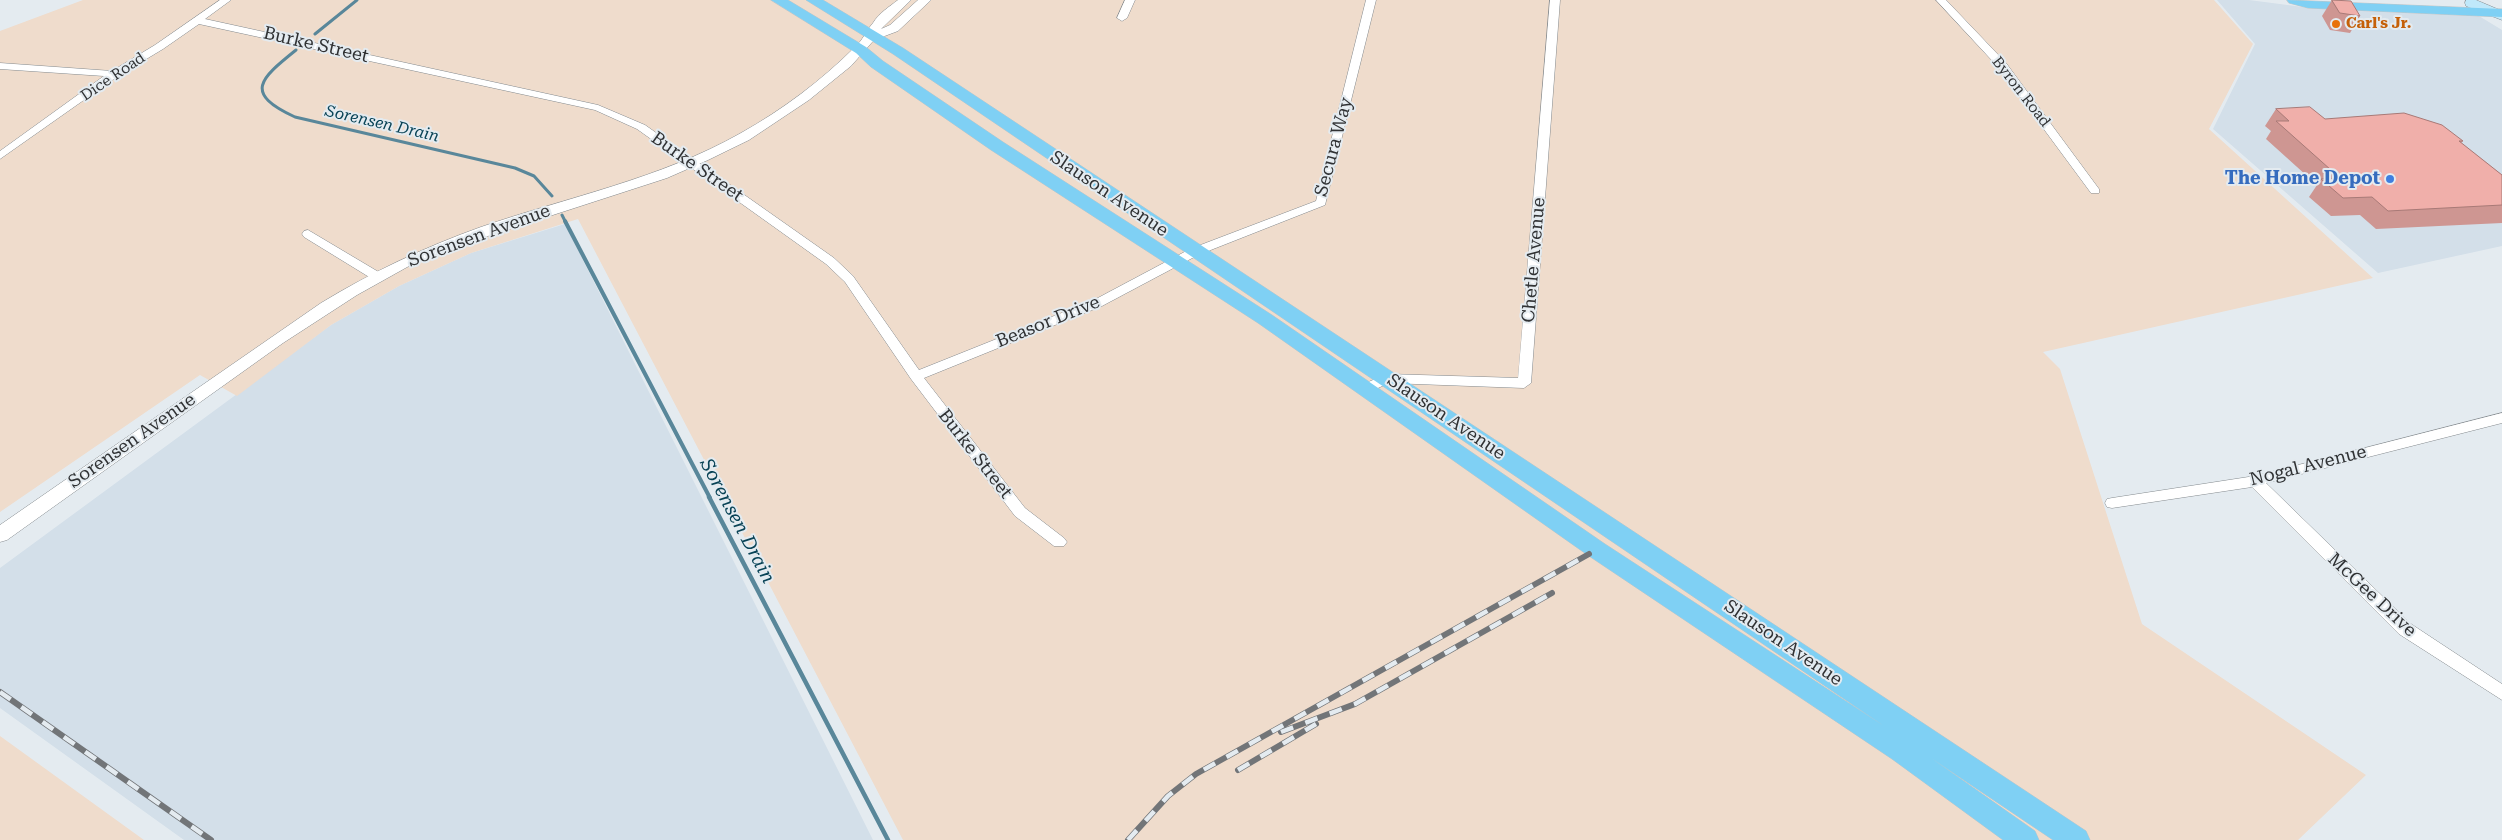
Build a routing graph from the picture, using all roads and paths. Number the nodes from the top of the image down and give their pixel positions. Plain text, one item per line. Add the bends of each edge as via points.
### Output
1 (226, 0) edge
2 (813, 0) edge
3 (906, 0) edge
4 (925, 0) edge
5 (1130, 0) edge
6 (1371, 0) edge
7 (1555, 0) edge
8 (1941, 0) edge
9 (2294, 0) edge
10 (2372, 0) edge
11 (781, 2) edge
12 (2499, 11) edge
13 (1122, 18) dead end
14 (196, 20) junction
15 (2502, 24) edge
16 (872, 37) junction
17 (861, 50) junction
18 (0, 66) edge
19 (114, 74) junction
20 (941, 82) junction
21 (0, 156) edge
22 (692, 162) junction
23 (2095, 191) dead end
24 (308, 234) dead end
25 (1186, 257) junction
26 (378, 277) junction
27 (916, 376) junction
28 (1386, 378) junction
29 (1364, 389) junction
30 (2502, 418) edge
31 (2255, 481) junction
32 (2112, 503) dead end
33 (0, 535) edge
34 (1059, 542) dead end
35 (1786, 645) junction
36 (1766, 662) junction
37 (2502, 693) edge
38 (1912, 743) junction
39 (2025, 840) edge
40 (2076, 840) edge

1 - 14 street, Dice Road
2 - 16 main road, Slauson Avenue
3 - 16 street, Sorensen Avenue via 878,24
4 - 16 street, Sorensen Avenue via 894,28
5 - 13 street
6 - 25 street, Secura Way via 1321,204
7 - 28 street, Chetle Avenue via 1524,383
8 - 23 street, Byron Road via 2002,65
9 - 12 main road via 2308,4
10 - 12 main road via 2471,3
11 - 16 main road via 796,5 838,30
11 - 17 main road, Slauson Avenue
12 - 15 main road via 2494,19
14 - 19 street, Dice Road
14 - 22 street, Burke Street via 598,108 641,127
16 - 17 street, Sorensen Avenue
16 - 20 main road, Slauson Avenue
17 - 20 main road via 894,59 932,82
17 - 22 street, Sorensen Avenue via 787,110 742,138
17 - 25 main road, Slauson Avenue via 957,118
18 - 19 street
19 - 21 street, Dice Road
20 - 25 main road, Slauson Avenue
22 - 26 street, Sorensen Avenue via 630,185 485,230 430,251
22 - 27 street, Burke Street via 830,261 849,279
24 - 26 street
25 - 27 street, Beasor Drive via 1098,302
25 - 28 main road, Slauson Avenue
25 - 29 main road, Slauson Avenue via 1265,319
26 - 33 street, Sorensen Avenue via 315,312
27 - 34 street, Burke Street via 1020,512
28 - 29 street
28 - 35 main road, Slauson Avenue
29 - 36 main road, Slauson Avenue
30 - 31 street, Nogal Avenue
31 - 32 street, Nogal Avenue
31 - 37 street, McGee Drive via 2404,629
35 - 36 main road
35 - 38 main road, Slauson Avenue
36 - 38 main road, Slauson Avenue
38 - 39 main road, Slauson Avenue
38 - 40 main road, Slauson Avenue

